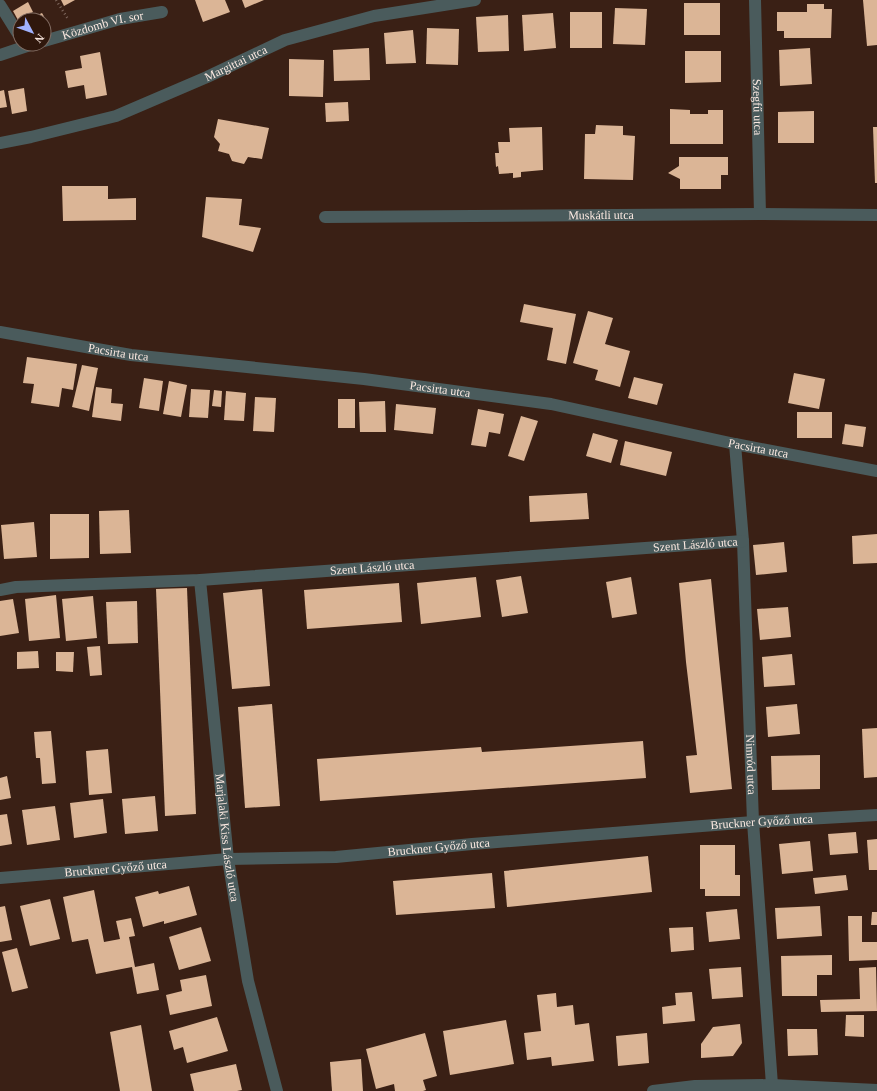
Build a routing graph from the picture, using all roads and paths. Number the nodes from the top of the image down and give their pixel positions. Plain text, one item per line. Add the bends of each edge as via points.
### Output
1 (56, 0) edge
2 (475, 0) edge
3 (755, 0) edge
4 (0, 5) edge
5 (162, 12) dead end
6 (12, 23) edge
7 (76, 31) junction
8 (52, 38) edge
9 (12, 49) edge
10 (0, 55) edge
11 (0, 143) edge
12 (760, 214) junction
13 (877, 215) edge
14 (325, 217) dead end
15 (0, 332) edge
16 (735, 444) junction
17 (877, 471) edge
18 (743, 541) junction
19 (200, 580) junction
20 (0, 590) edge
21 (877, 815) edge
22 (753, 822) junction
23 (228, 859) junction
24 (0, 878) edge
25 (772, 1085) junction
26 (877, 1090) edge
27 (277, 1091) edge
28 (653, 1091) edge

1 - 7 path
2 - 11 street, Margittai utca via 374,16 285,40 116,116
3 - 12 street, Szegfű utca
4 - 6 street
5 - 7 street, Közdomb VI. sor via 120,19
7 - 8 street, Közdomb VI. sor
9 - 10 street
12 - 13 street, Muskátli utca
12 - 14 street, Muskátli utca
15 - 16 street, Pacsirta utca via 131,355 364,379 551,404
16 - 17 street, Pacsirta utca
16 - 18 street, Nimród utca
18 - 19 street, Szent László utca
18 - 22 street, Nimród utca
19 - 20 street, Szent László utca via 16,587
19 - 23 street, Marjalaki Kiss László utca
21 - 22 street, Bruckner Győző utca
22 - 23 street, Bruckner Győző utca via 336,857
22 - 25 street, Nimród utca
23 - 24 street, Bruckner Győző utca
23 - 27 street, Marjalaki Kiss László utca via 248,981
25 - 26 street
25 - 28 street via 695,1086

